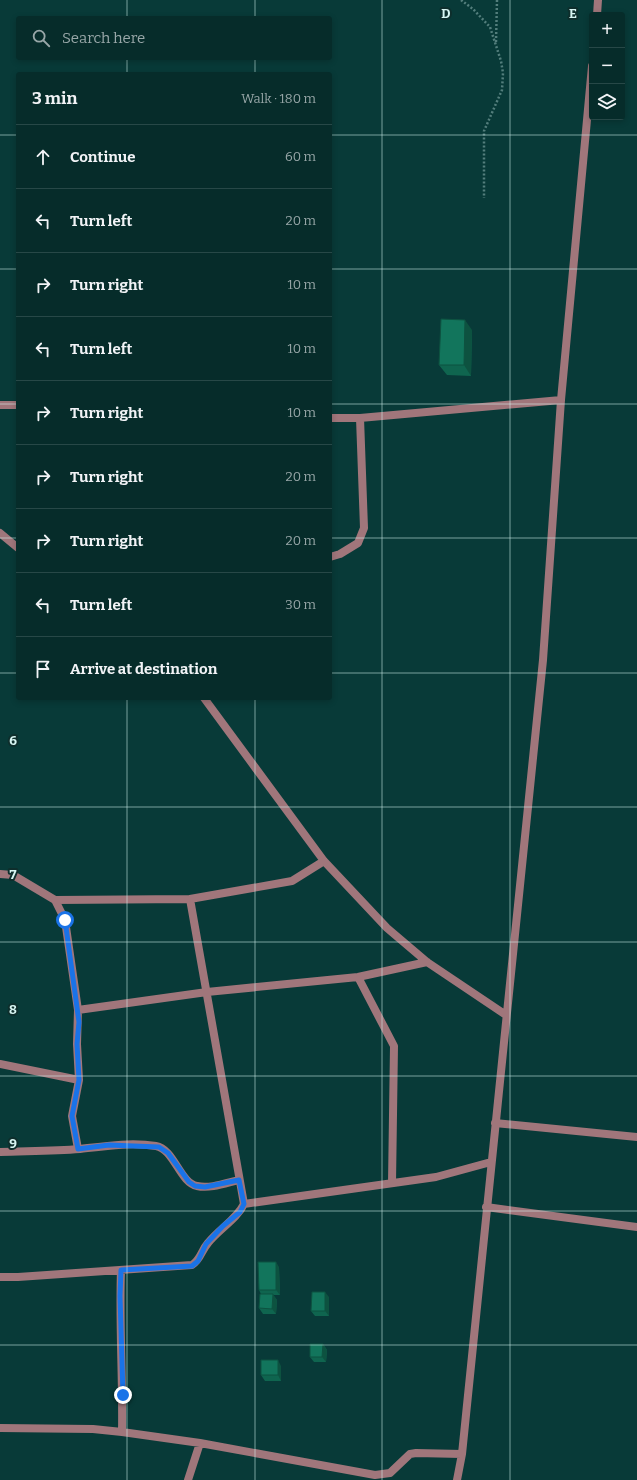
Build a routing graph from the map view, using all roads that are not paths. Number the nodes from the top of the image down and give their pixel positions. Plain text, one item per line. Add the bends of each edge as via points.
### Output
1 (598, 0) edge
2 (597, 12) edge
3 (590, 84) edge
4 (561, 400) junction
5 (0, 405) edge
6 (16, 405) edge
7 (332, 418) edge
8 (360, 418) junction
9 (0, 533) edge
10 (16, 546) edge
11 (332, 556) edge
12 (205, 700) edge
13 (324, 861) junction
14 (0, 874) edge
15 (190, 899) junction
16 (55, 900) junction
17 (427, 962) junction
18 (358, 977) junction
19 (206, 992) junction
20 (78, 1010) junction
21 (506, 1015) junction
22 (0, 1064) edge
23 (79, 1080) junction
24 (495, 1123) junction
25 (637, 1138) edge
26 (78, 1149) junction
27 (0, 1152) edge
28 (491, 1162) junction
29 (239, 1180) junction
30 (392, 1183) junction
31 (244, 1204) junction
32 (486, 1207) junction
33 (637, 1227) edge
34 (121, 1270) junction
35 (0, 1276) edge
36 (0, 1428) edge
37 (122, 1432) junction
38 (200, 1443) junction
39 (462, 1454) junction
40 (375, 1477) edge
41 (188, 1480) edge
42 (456, 1480) edge

1 - 2 street
3 - 4 street
4 - 8 street
4 - 21 street via 543,660
5 - 6 street
7 - 8 street
8 - 11 street via 364,528 358,543
9 - 10 street
12 - 13 street
13 - 15 street via 292,881
13 - 17 street via 387,928
14 - 16 street via 13,875
15 - 16 street
15 - 19 street
16 - 20 street via 65,920
17 - 18 street
17 - 21 street
18 - 19 street
18 - 30 street via 394,1046
19 - 20 street
19 - 29 street via 235,1143
20 - 23 street
21 - 24 street
22 - 23 street
23 - 26 street via 72,1116
24 - 25 street
24 - 28 street
26 - 27 street
26 - 29 street via 109,1145 159,1147 168,1153 189,1182 195,1186 205,1187
28 - 30 street via 436,1177
28 - 32 street
29 - 31 street
30 - 31 street
31 - 34 street via 240,1212 206,1244 198,1261 192,1266
32 - 33 street
32 - 39 street
34 - 35 street via 18,1278
34 - 37 street
36 - 37 street via 93,1429
37 - 38 street
38 - 40 street
38 - 41 street
39 - 40 street via 410,1454 390,1473
39 - 42 street

